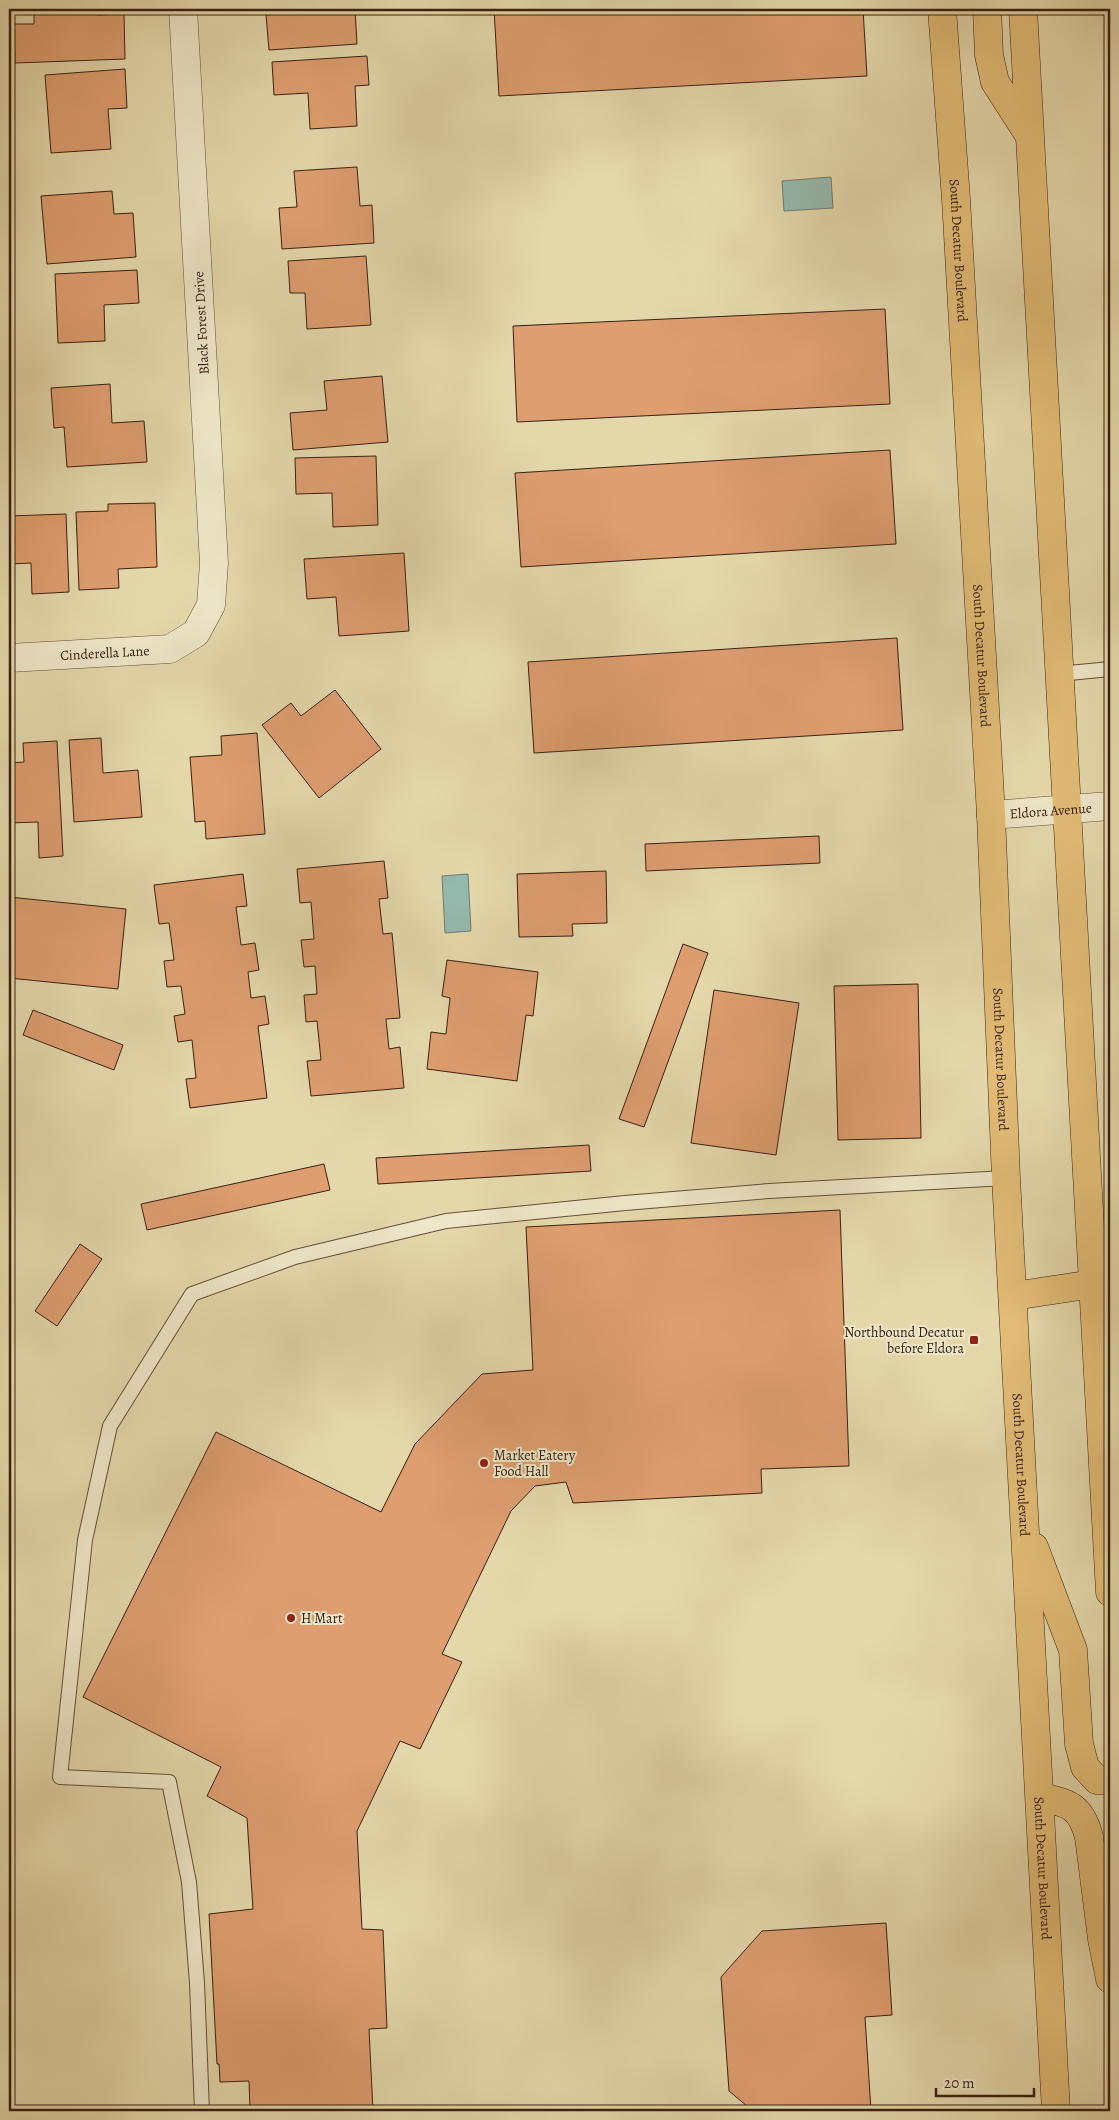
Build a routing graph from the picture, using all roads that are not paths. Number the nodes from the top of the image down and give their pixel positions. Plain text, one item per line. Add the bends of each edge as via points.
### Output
1 (183, 9) edge
2 (942, 9) edge
3 (986, 9) edge
4 (1023, 9) edge
5 (1029, 136) junction
6 (196, 633) joint
7 (9, 658) edge
8 (1110, 669) edge
9 (1059, 674) junction
10 (1110, 806) edge
11 (1066, 810) junction
12 (991, 815) junction
13 (1006, 1178) junction
14 (1105, 1284) edge
15 (1013, 1296) junction
16 (1105, 1411) edge
17 (1024, 1522) junction
18 (1110, 1575) edge
19 (1110, 1780) edge
20 (1040, 1797) junction
21 (1110, 1979) edge
22 (202, 2111) edge
23 (1056, 2111) edge

1 - 6 street, Black Forest Drive via 214,563 211,605
2 - 12 main road, South Decatur Boulevard
3 - 5 main road via 995,82
4 - 5 main road
5 - 9 main road
6 - 7 street, Cinderella Lane via 170,649
8 - 9 lane
9 - 11 main road
10 - 11 street, Eldora Avenue
11 - 12 street, Eldora Avenue
11 - 14 main road
12 - 13 main road, South Decatur Boulevard
13 - 15 main road, South Decatur Boulevard
13 - 22 lane via 770,1191 446,1221 295,1257 192,1294 110,1426 85,1540 60,1777 169,1782 189,1882
14 - 15 main road
14 - 16 main road
15 - 17 main road, South Decatur Boulevard
16 - 18 main road
17 - 19 main road via 1073,1650 1079,1744 1085,1767 1097,1780
17 - 20 main road, South Decatur Boulevard
20 - 21 main road via 1075,1808 1085,1820
20 - 23 main road, South Decatur Boulevard

